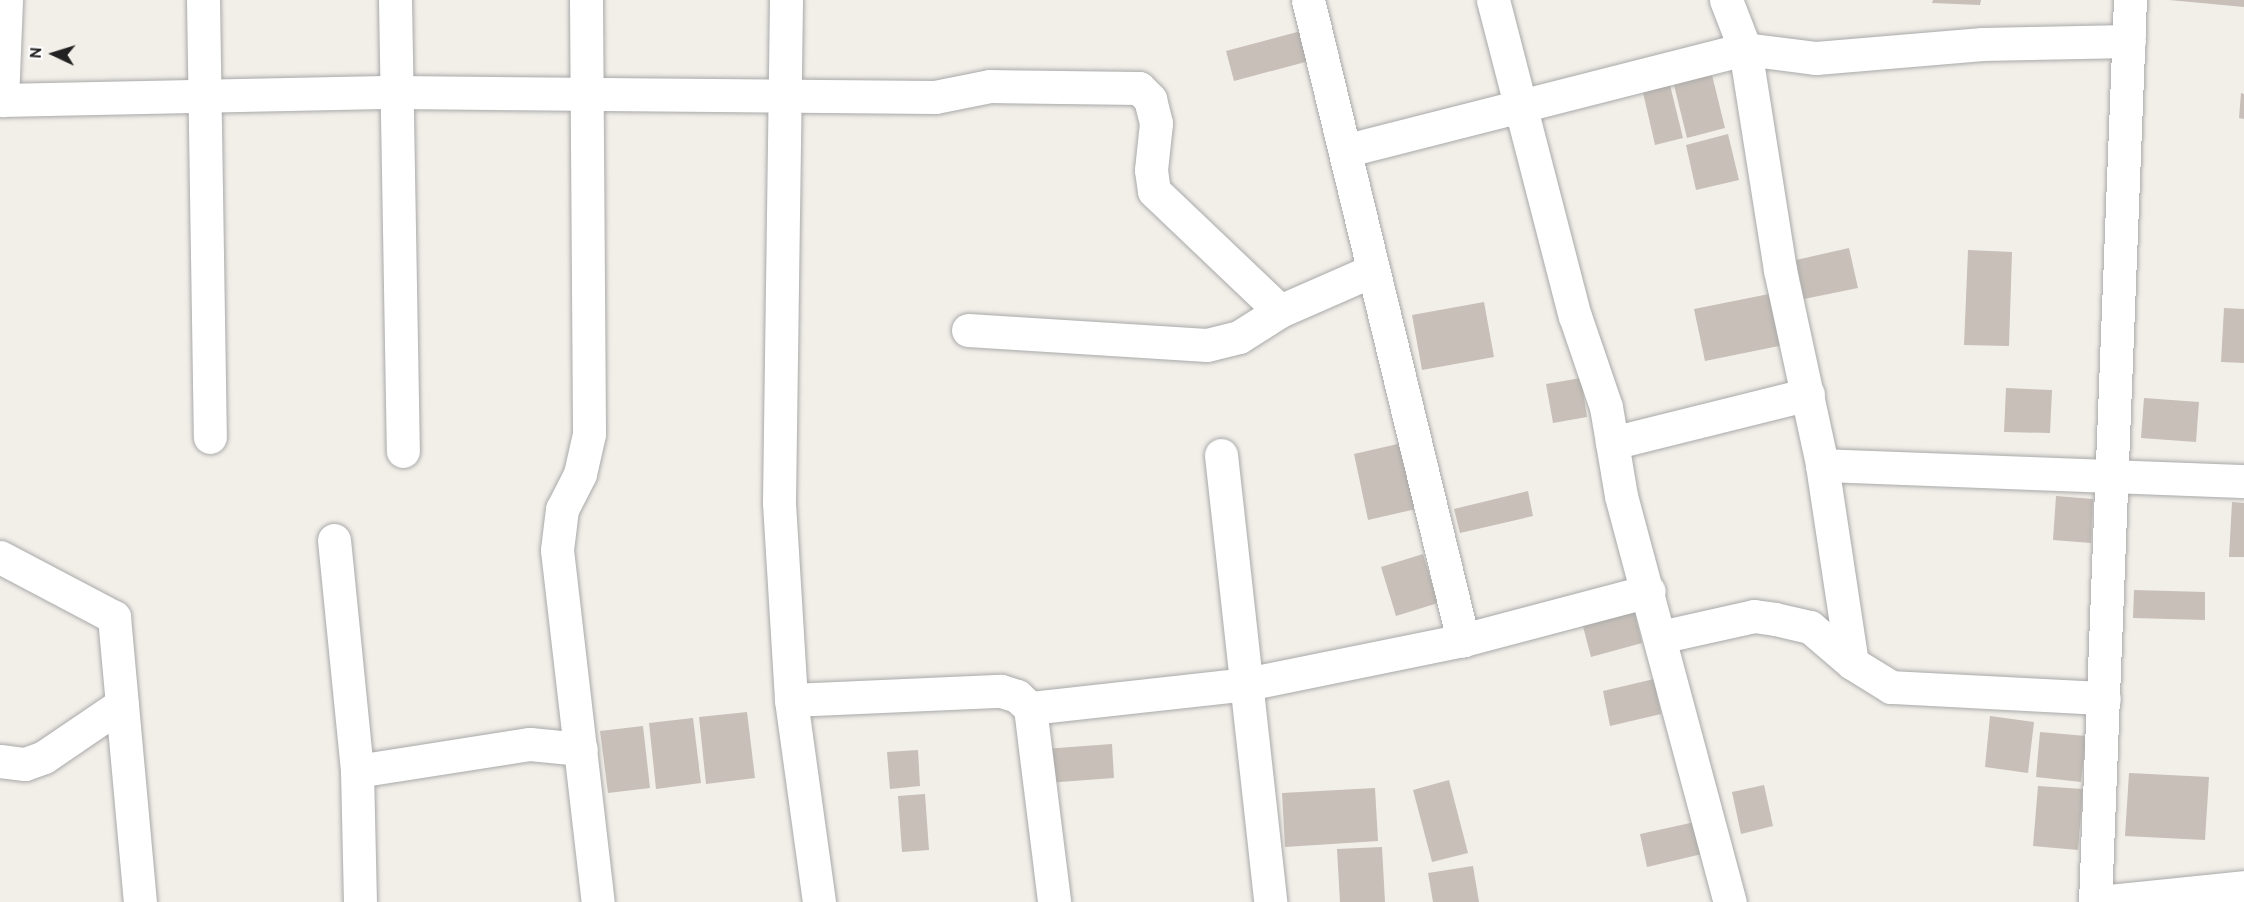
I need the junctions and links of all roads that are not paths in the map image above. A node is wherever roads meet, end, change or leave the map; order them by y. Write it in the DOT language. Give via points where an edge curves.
graph roads {
  1 [pos="6,0"];
  2 [pos="203,0"];
  3 [pos="395,0"];
  4 [pos="586,0"];
  5 [pos="786,0"];
  6 [pos="1308,0"];
  7 [pos="1493,0"];
  8 [pos="1726,0"];
  9 [pos="2130,0"];
  10 [pos="2129,42"];
  11 [pos="1745,50"];
  12 [pos="396,93"];
  13 [pos="586,93"];
  14 [pos="785,94"];
  15 [pos="203,95"];
  16 [pos="1,100"];
  17 [pos="1518,107"];
  18 [pos="1348,150"];
  19 [pos="1371,271"];
  20 [pos="1280,311"];
  21 [pos="968,330"];
  22 [pos="1808,394"];
  23 [pos="210,437"];
  24 [pos="1612,443"];
  25 [pos="403,451"];
  26 [pos="1221,455"];
  27 [pos="1822,465"];
  28 [pos="2113,476"];
  29 [pos="2244,481"];
  30 [pos="334,540"];
  31 [pos="0,557"];
  32 [pos="1649,591"];
  33 [pos="1659,638"];
  34 [pos="1462,640"];
  35 [pos="1852,663"];
  36 [pos="1247,684"];
  37 [pos="2104,698"];
  38 [pos="791,700"];
  39 [pos="122,704"];
  40 [pos="1030,708"];
  41 [pos="581,749"];
  42 [pos="0,760"];
  43 [pos="357,771"];
  44 [pos="2244,887"];
  45 [pos="140,902"];
  46 [pos="360,902"];
  47 [pos="598,902"];
  48 [pos="819,902"];
  49 [pos="1054,902"];
  50 [pos="1270,902"];
  51 [pos="1730,902"];
  52 [pos="2097,902"];
  1 -- 16 [label="street"];
  2 -- 15 [label="street"];
  3 -- 12 [label="street"];
  4 -- 13 [label="street"];
  5 -- 14 [label="street"];
  6 -- 18 [label="street"];
  7 -- 17 [label="street"];
  8 -- 11 [label="street"];
  9 -- 10 [label="street"];
  10 -- 11 [label="street" via="1982,44 1816,58"];
  10 -- 28 [label="street"];
  11 -- 17 [label="street"];
  11 -- 22 [label="street" via="1780,270"];
  12 -- 13 [label="street"];
  12 -- 15 [label="street"];
  12 -- 25 [label="street"];
  13 -- 14 [label="street"];
  13 -- 41 [label="street" via="589,434 580,474 562,509 557,550"];
  14 -- 20 [label="street" via="936,97 990,86 1139,88 1150,99 1156,123 1150,171 1154,191"];
  14 -- 38 [label="street" via="779,503"];
  15 -- 16 [label="street"];
  15 -- 23 [label="street"];
  17 -- 18 [label="street"];
  17 -- 24 [label="street"];
  18 -- 19 [label="street"];
  19 -- 20 [label="street"];
  19 -- 34 [label="street"];
  20 -- 21 [label="street" via="1239,337 1207,345"];
  22 -- 24 [label="street"];
  22 -- 27 [label="street"];
  24 -- 32 [label="street" via="1621,496"];
  26 -- 36 [label="street"];
  27 -- 28 [label="street"];
  27 -- 35 [label="street"];
  28 -- 29 [label="street"];
  28 -- 37 [label="street"];
  30 -- 43 [label="street"];
  31 -- 39 [label="street" via="114,617"];
  32 -- 33 [label="street"];
  32 -- 34 [label="street"];
  33 -- 35 [label="street" via="1754,616 1787,620 1810,627"];
  33 -- 51 [label="street"];
  34 -- 36 [label="street"];
  35 -- 37 [label="street" via="1891,687"];
  36 -- 40 [label="street"];
  36 -- 50 [label="street" via="1250,745"];
  37 -- 52 [label="street"];
  38 -- 40 [label="street" via="1001,691 1017,696"];
  38 -- 48 [label="street"];
  39 -- 42 [label="street" via="44,757 25,764"];
  39 -- 45 [label="street"];
  40 -- 49 [label="street"];
  41 -- 43 [label="street" via="530,744"];
  41 -- 47 [label="street"];
  43 -- 46 [label="street"];
  44 -- 52 [label="street"];
}
